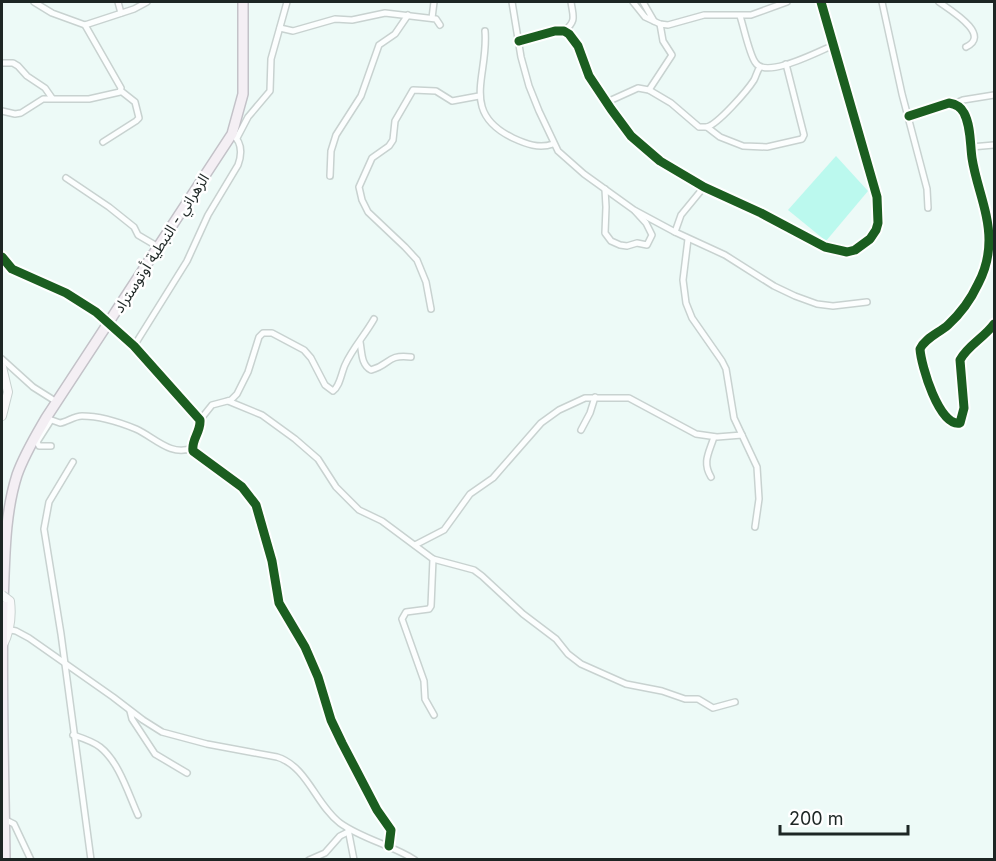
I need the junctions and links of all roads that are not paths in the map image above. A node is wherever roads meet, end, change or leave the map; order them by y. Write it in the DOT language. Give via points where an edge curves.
graph roads {
  1 [pos="34,2"];
  2 [pos="118,2"];
  3 [pos="147,2"];
  4 [pos="242,2"];
  5 [pos="287,2"];
  6 [pos="435,2"];
  7 [pos="512,2"];
  8 [pos="571,2"];
  9 [pos="633,2"];
  10 [pos="643,2"];
  11 [pos="787,2"];
  12 [pos="821,2"];
  13 [pos="882,2"];
  14 [pos="939,2"];
  15 [pos="121,13"];
  16 [pos="408,15"];
  17 [pos="740,16"];
  18 [pos="432,18"];
  19 [pos="657,22"];
  20 [pos="85,25"];
  21 [pos="440,25"];
  22 [pos="280,28"];
  23 [pos="485,30"];
  24 [pos="564,31"];
  25 [pos="519,41"];
  26 [pos="834,45"];
  27 [pos="966,47"];
  28 [pos="2,63"];
  29 [pos="786,64"];
  30 [pos="760,67"];
  31 [pos="649,90"];
  32 [pos="121,91"];
  33 [pos="994,95"];
  34 [pos="479,96"];
  35 [pos="52,98"];
  36 [pos="607,102"];
  37 [pos="954,104"];
  38 [pos="2,111"];
  39 [pos="909,116"];
  40 [pos="707,128"];
  41 [pos="234,136"];
  42 [pos="103,142"];
  43 [pos="553,144"];
  44 [pos="994,145"];
  45 [pos="971,147"];
  46 [pos="330,176"];
  47 [pos="66,178"];
  48 [pos="704,187"];
  49 [pos="604,189"];
  50 [pos="928,208"];
  51 [pos="634,210"];
  52 [pos="675,232"];
  53 [pos="688,238"];
  54 [pos="155,245"];
  55 [pos="2,256"];
  56 [pos="139,273"];
  57 [pos="867,302"];
  58 [pos="431,309"];
  59 [pos="96,312"];
  60 [pos="374,319"];
  61 [pos="994,324"];
  62 [pos="111,327"];
  63 [pos="360,342"];
  64 [pos="134,346"];
  65 [pos="411,357"];
  66 [pos="2,359"];
  67 [pos="2,367"];
  68 [pos="595,397"];
  69 [pos="52,399"];
  70 [pos="228,401"];
  71 [pos="2,416"];
  72 [pos="49,419"];
  73 [pos="200,420"];
  74 [pos="580,430"];
  75 [pos="742,435"];
  76 [pos="714,437"];
  77 [pos="51,446"];
  78 [pos="192,448"];
  79 [pos="73,462"];
  80 [pos="711,477"];
  81 [pos="755,527"];
  82 [pos="415,545"];
  83 [pos="2,547"];
  84 [pos="433,559"];
  85 [pos="4,597"];
  86 [pos="6,629"];
  87 [pos="3,645"];
  88 [pos="64,662"];
  89 [pos="735,702"];
  90 [pos="130,711"];
  91 [pos="434,715"];
  92 [pos="73,735"];
  93 [pos="187,773"];
  94 [pos="138,815"];
  95 [pos="4,819"];
  96 [pos="348,830"];
  97 [pos="389,846"];
  98 [pos="4,859"];
  99 [pos="32,860"];
  100 [pos="90,860"];
  101 [pos="309,860"];
  102 [pos="354,860"];
  103 [pos="415,860"];
  1 -- 20 [label="street" via="51,13"];
  2 -- 15 [label="street"];
  3 -- 15 [label="street"];
  4 -- 41 [label="highway, الزهراني - النبطية أوتوستراد" via="243,94"];
  4 -- 54 [label="highway, الزهراني - النبطية أوتوستراد" via="237,104 229,132"];
  5 -- 22 [label="street"];
  6 -- 18 [label="street"];
  7 -- 25 [label="street"];
  8 -- 24 [label="street" via="574,19"];
  9 -- 19 [label="street" via="645,17"];
  10 -- 19 [label="street"];
  11 -- 17 [label="street"];
  12 -- 26 [label="street"];
  13 -- 39 [label="street"];
  14 -- 27 [label="street" via="974,31 975,39"];
  15 -- 20 [label="street"];
  16 -- 18 [label="street"];
  16 -- 22 [label="street" via="385,13 293,31"];
  16 -- 46 [label="street" via="395,34 379,45 361,96 336,135"];
  17 -- 19 [label="street" via="704,15 676,24"];
  17 -- 30 [label="street"];
  18 -- 21 [label="street"];
  19 -- 31 [label="street" via="672,55"];
  20 -- 32 [label="street"];
  22 -- 41 [label="street" via="272,58 270,91"];
  23 -- 34 [label="street"];
  24 -- 25 [label="street"];
  24 -- 36 [label="street" via="573,38 589,76"];
  25 -- 43 [label="street" via="529,86"];
  26 -- 29 [label="street"];
  26 -- 48 [label="street" via="877,197 878,223 870,239 855,250 837,251"];
  28 -- 35 [label="street" via="18,66"];
  29 -- 30 [label="street"];
  29 -- 40 [label="street" via="802,139 749,147"];
  30 -- 40 [label="street" via="727,112"];
  31 -- 36 [label="street" via="638,88"];
  31 -- 40 [label="street" via="699,127"];
  32 -- 35 [label="street" via="89,99"];
  32 -- 42 [label="street" via="135,102 139,118"];
  33 -- 37 [label="street"];
  34 -- 43 [label="street" via="483,113 499,130 531,145"];
  34 -- 58 [label="street" via="452,101 436,91 413,90 395,121 393,140 372,158 359,187 368,212 417,260"];
  35 -- 38 [label="street" via="40,100 21,113"];
  36 -- 48 [label="street" via="644,148"];
  37 -- 39 [label="street" via="942,104"];
  37 -- 45 [label="street" via="964,113"];
  39 -- 50 [label="street"];
  41 -- 56 [label="highway, الزهراني - النبطية أوتوستراد"];
  41 -- 64 [label="street" via="241,154 234,173 208,215 187,261"];
  43 -- 49 [label="street"];
  44 -- 45 [label="street"];
  45 -- 61 [label="street" via="989,238 982,278 966,304 920,349 938,406 949,421 960,423 964,414 960,360"];
  47 -- 54 [label="street"];
  48 -- 52 [label="street" via="681,215"];
  49 -- 51 [label="street"];
  49 -- 51 [label="street" via="605,233 611,241 627,246 647,245 652,235"];
  51 -- 52 [label="street"];
  52 -- 53 [label="street"];
  53 -- 57 [label="street" via="725,255 774,286 817,304"];
  53 -- 75 [label="street" via="684,280 687,303 692,318 726,369 734,418"];
  54 -- 56 [label="highway, الزهراني - النبطية أوتوستراد"];
  55 -- 59 [label="street" via="12,269 66,293"];
  56 -- 69 [label="highway, الزهراني - النبطية أوتوستراد"];
  56 -- 72 [label="highway, الزهراني - النبطية أوتوستراد"];
  60 -- 63 [label="street"];
  62 -- 64 [label="street"];
  63 -- 65 [label="street" via="363,362 371,370 396,356"];
  63 -- 70 [label="street" via="333,391 325,385 304,350 272,333 263,333 245,381"];
  64 -- 73 [label="street"];
  66 -- 69 [label="street"];
  67 -- 71 [label="street" via="8,392"];
  68 -- 74 [label="street"];
  68 -- 76 [label="street" via="632,399 696,434"];
  68 -- 82 [label="street" via="571,404 541,423 493,478 470,494 444,530"];
  69 -- 83 [label="highway, الزهراني - النبطية أوتوستراد" via="11,477 4,504"];
  70 -- 73 [label="street" via="212,405"];
  70 -- 82 [label="street" via="262,415 295,439 318,459 336,487 359,510"];
  72 -- 77 [label="street" via="37,442 39,446"];
  72 -- 78 [label="street" via="61,423 80,416 102,418 136,429 175,450"];
  72 -- 86 [label="highway, الزهراني - النبطية أوتوستراد" via="25,455 7,516"];
  73 -- 78 [label="street"];
  75 -- 76 [label="street"];
  75 -- 81 [label="street" via="759,474"];
  76 -- 80 [label="street" via="705,463"];
  78 -- 97 [label="street" via="242,487 256,505 270,551 279,603 309,655 342,743 391,830"];
  79 -- 88 [label="street" via="49,502 44,529"];
  82 -- 84 [label="street"];
  84 -- 89 [label="street" via="483,576 568,654 591,669 631,686 698,699 712,708"];
  84 -- 91 [label="street" via="430,608 406,612 402,619 422,676 425,699"];
  85 -- 86 [label="street" via="10,604"];
  86 -- 87 [label="highway, الزهراني - النبطية أوتوستراد"];
  86 -- 88 [label="street" via="29,638"];
  87 -- 95 [label="highway, الزهراني - النبطية أوتوستراد"];
  88 -- 90 [label="street"];
  88 -- 92 [label="street"];
  90 -- 93 [label="street" via="157,755"];
  90 -- 96 [label="street" via="170,735 288,761"];
  92 -- 94 [label="street" via="106,753"];
  92 -- 100 [label="street"];
  95 -- 98 [label="highway, الزهراني - النبطية أوتوستراد"];
  95 -- 99 [label="street" via="14,824"];
  96 -- 97 [label="street"];
  96 -- 101 [label="street" via="325,853"];
  96 -- 102 [label="street"];
  97 -- 103 [label="street"];
}
